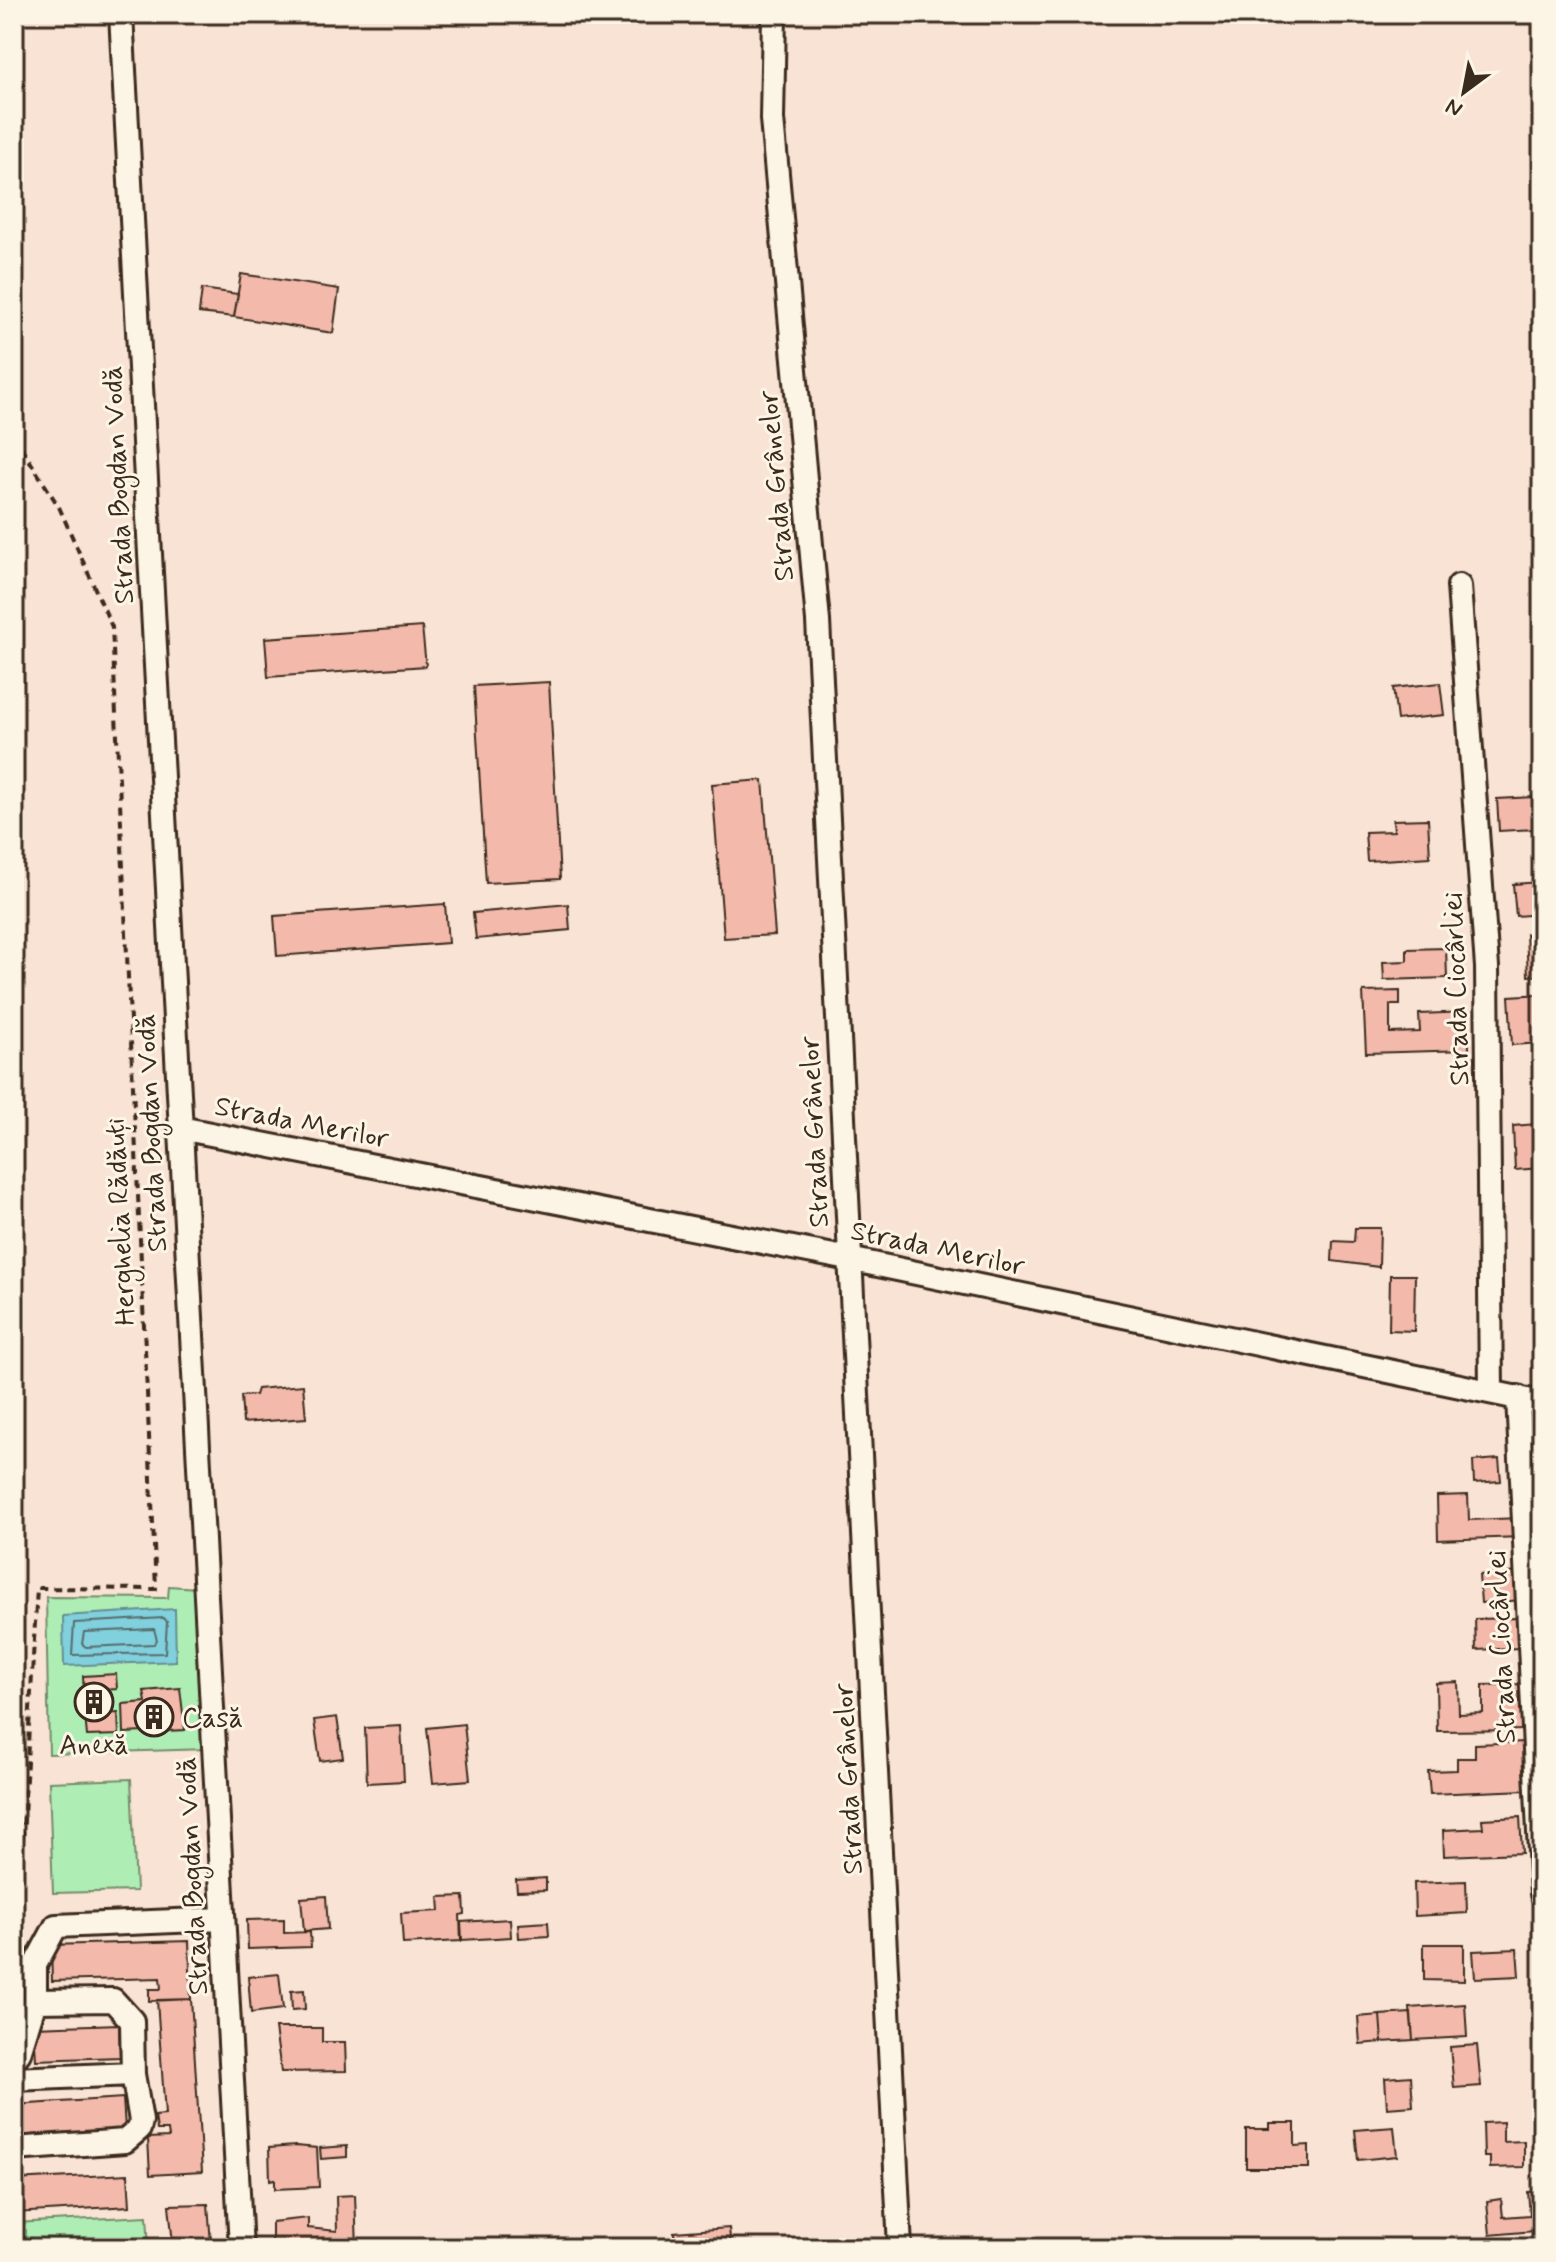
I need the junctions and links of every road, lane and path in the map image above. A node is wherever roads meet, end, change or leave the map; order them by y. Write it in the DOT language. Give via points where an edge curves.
graph roads {
  1 [pos="121,14"];
  2 [pos="774,14"];
  3 [pos="14,436"];
  4 [pos="1459,586"];
  5 [pos="180,1128"];
  6 [pos="849,1259"];
  7 [pos="1491,1391"];
  8 [pos="1518,1397"];
  9 [pos="1542,1403"];
  10 [pos="1542,1894"];
  11 [pos="14,1911"];
  12 [pos="223,1919"];
  13 [pos="35,2001"];
  14 [pos="14,2059"];
  15 [pos="133,2074"];
  16 [pos="14,2079"];
  17 [pos="14,2149"];
  18 [pos="241,2248"];
  19 [pos="900,2248"];
  1 -- 5 [label="street, Strada Bogdan Vodă"];
  2 -- 6 [label="street, Strada Grânelor" via="772,119 818,621"];
  3 -- 11 [label="path, Herghelia Rădăuți" via="59,507 112,627 156,1589 37,1588"];
  4 -- 7 [label="street, Strada Ciocârliei" via="1487,967"];
  5 -- 6 [label="street, Strada Merilor"];
  5 -- 12 [label="street, Strada Bogdan Vodă"];
  6 -- 7 [label="street, Strada Merilor"];
  6 -- 19 [label="street, Strada Grânelor"];
  7 -- 8 [label="street, Strada Merilor"];
  8 -- 9 [label="street, Strada Merilor"];
  8 -- 10 [label="street, Strada Ciocârliei"];
  12 -- 13 [label="street" via="56,1926 35,1965"];
  12 -- 18 [label="street, Strada Bogdan Vodă"];
  13 -- 14 [label="street"];
  13 -- 15 [label="street" via="113,2000 120,2005 132,2021"];
  15 -- 16 [label="street"];
  15 -- 17 [label="street" via="141,2121 125,2141"];
}
